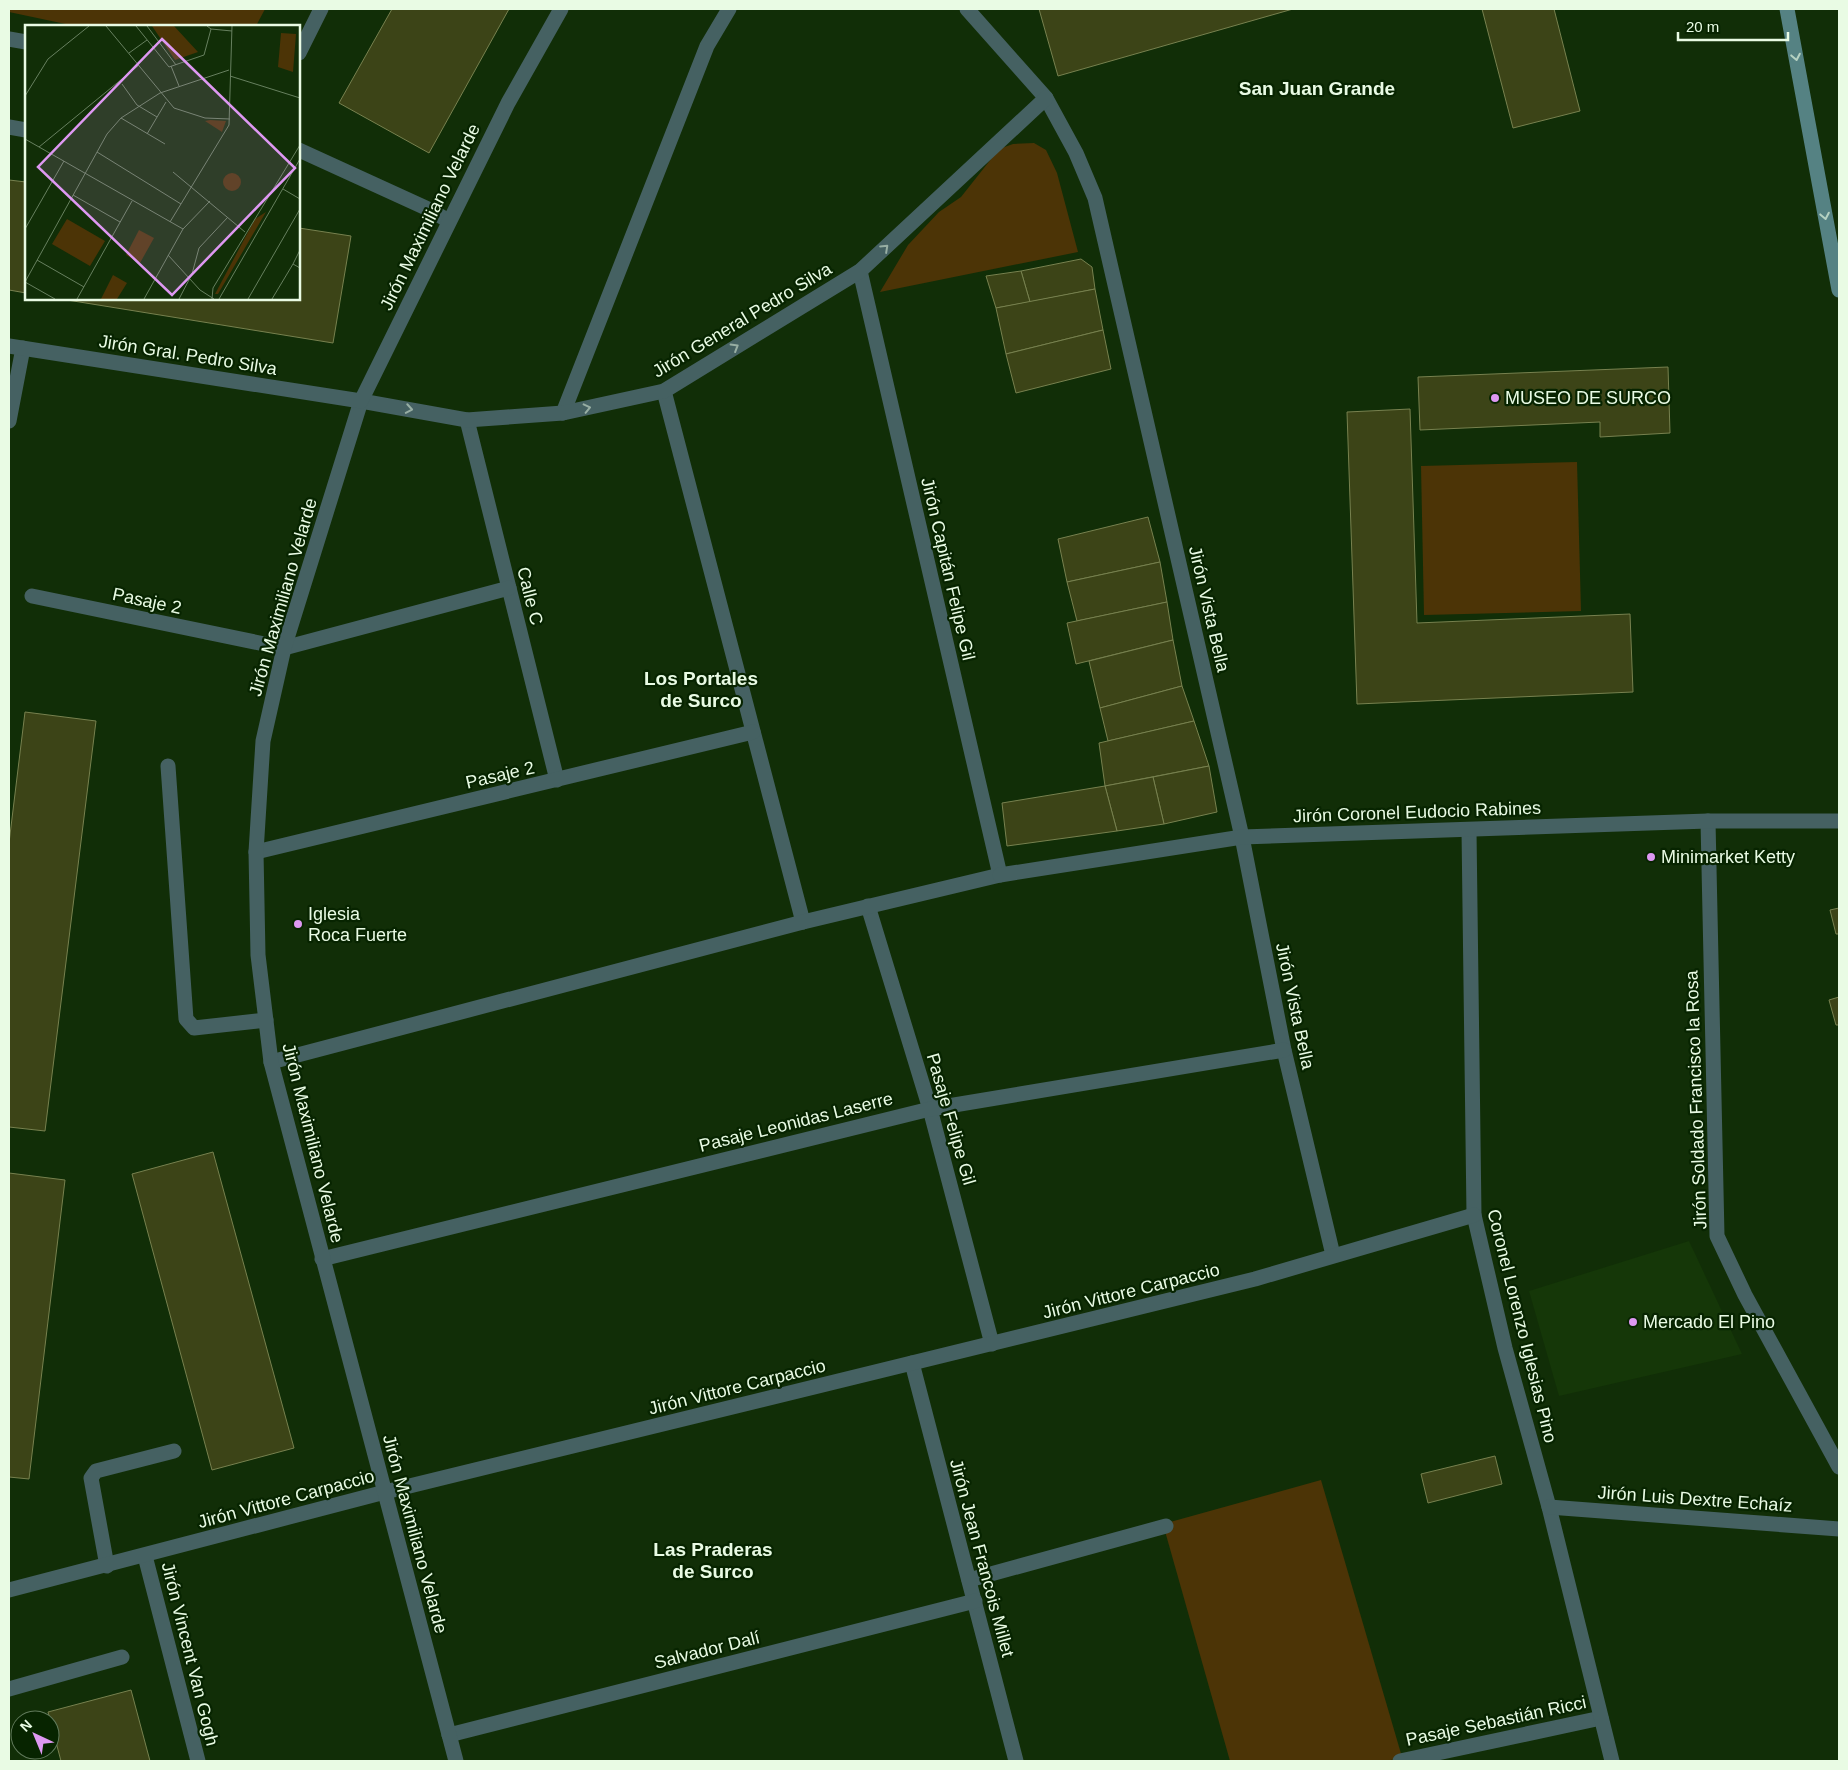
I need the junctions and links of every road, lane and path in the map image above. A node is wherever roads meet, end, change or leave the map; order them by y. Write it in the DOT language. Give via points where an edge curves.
graph roads {
  1 [pos="320,9"];
  2 [pos="561,9"];
  3 [pos="729,9"];
  4 [pos="967,9"];
  5 [pos="1787,9"];
  6 [pos="9,40"];
  7 [pos="25,42"];
  8 [pos="300,51"];
  9 [pos="1046,98"];
  10 [pos="9,127"];
  11 [pos="25,130"];
  12 [pos="300,150"];
  13 [pos="450,221"];
  14 [pos="860,271"];
  15 [pos="1839,290"];
  16 [pos="16,347"];
  17 [pos="664,391"];
  18 [pos="361,401"];
  19 [pos="563,413"];
  20 [pos="467,420"];
  21 [pos="9,421"];
  22 [pos="509,588"];
  23 [pos="32,596"];
  24 [pos="284,648"];
  25 [pos="754,732"];
  26 [pos="168,766"];
  27 [pos="557,780"];
  28 [pos="1708,821"];
  29 [pos="1839,821"];
  30 [pos="1469,830"];
  31 [pos="1242,837"];
  32 [pos="256,852"];
  33 [pos="1000,875"];
  34 [pos="868,906"];
  35 [pos="803,922"];
  36 [pos="266,1020"];
  37 [pos="1284,1050"];
  38 [pos="271,1062"];
  39 [pos="930,1109"];
  40 [pos="1474,1215"];
  41 [pos="1333,1256"];
  42 [pos="322,1258"];
  43 [pos="992,1344"];
  44 [pos="912,1363"];
  45 [pos="174,1451"];
  46 [pos="1839,1467"];
  47 [pos="385,1492"];
  48 [pos="1549,1507"];
  49 [pos="1166,1526"];
  50 [pos="1839,1529"];
  51 [pos="145,1556"];
  52 [pos="106,1566"];
  53 [pos="969,1580"];
  54 [pos="9,1590"];
  55 [pos="975,1602"];
  56 [pos="122,1657"];
  57 [pos="9,1689"];
  58 [pos="1601,1718"];
  59 [pos="449,1735"];
  60 [pos="198,1761"];
  61 [pos="456,1761"];
  62 [pos="1016,1761"];
  63 [pos="1400,1761"];
  64 [pos="1612,1761"];
  1 -- 8 [label="street"];
  2 -- 13 [label="street, Jirón Maximiliano Velarde" via="508,103"];
  3 -- 19 [label="street" via="707,46"];
  4 -- 9 [label="street, Jirón Vista Bella"];
  5 -- 15 [label="main road, one-way"];
  6 -- 7 [label="street"];
  14 -- 9 [label="street, Jirón General Pedro Silva, one-way"];
  9 -- 31 [label="street, Jirón Vista Bella" via="1076,153 1095,198"];
  10 -- 11 [label="street"];
  12 -- 13 [label="street"];
  13 -- 18 [label="street, Jirón Maximiliano Velarde"];
  17 -- 14 [label="street, Jirón General Pedro Silva, one-way"];
  14 -- 33 [label="street, Jirón Capitán Felipe Gil"];
  16 -- 18 [label="street, Jirón Gral. Pedro Silva"];
  16 -- 21 [label="street"];
  19 -- 17 [label="street, Jirón General Pedro Silva, one-way"];
  17 -- 25 [label="street"];
  18 -- 20 [label="street, Jirón General Pedro Silva, one-way"];
  18 -- 24 [label="street, Jirón Maximiliano Velarde"];
  19 -- 20 [label="street, Jirón General Pedro Silva"];
  20 -- 22 [label="street, Calle C"];
  22 -- 24 [label="street"];
  22 -- 27 [label="street, Calle C"];
  23 -- 24 [label="street, Pasaje 2"];
  24 -- 32 [label="street, Jirón Maximiliano Velarde" via="264,742"];
  25 -- 27 [label="street, Pasaje 2"];
  25 -- 35 [label="street"];
  26 -- 36 [label="street" via="186,1019 194,1028"];
  27 -- 32 [label="street, Pasaje 2"];
  28 -- 29 [label="street, Jirón Coronel Eudocio Rabines"];
  28 -- 30 [label="street, Jirón Coronel Eudocio Rabines"];
  28 -- 46 [label="street, Jirón Soldado Francisco la Rosa" via="1718,1236 1745,1295"];
  30 -- 31 [label="street, Jirón Coronel Eudocio Rabines"];
  30 -- 40 [label="street, Coronel Lorenzo Iglesias Pino"];
  31 -- 33 [label="street, Jirón Coronel Eudocio Rabines"];
  31 -- 37 [label="street, Jirón Vista Bella"];
  32 -- 36 [label="street, Jirón Maximiliano Velarde" via="258,955"];
  33 -- 34 [label="street, Jirón Coronel Eudocio Rabines"];
  34 -- 35 [label="street, Jirón Coronel Eudocio Rabines"];
  34 -- 39 [label="street, Pasaje Felipe Gil"];
  35 -- 38 [label="street, Jirón Coronel Eudocio Rabines"];
  36 -- 38 [label="street, Jirón Maximiliano Velarde"];
  37 -- 39 [label="street, Pasaje Leonidas Laserre"];
  37 -- 41 [label="street, Jirón Vista Bella"];
  38 -- 42 [label="street, Jirón Maximiliano Velarde"];
  39 -- 42 [label="street, Pasaje Leonidas Laserre"];
  39 -- 43 [label="street, Pasaje Felipe Gil"];
  40 -- 41 [label="street, Jirón Vittore Carpaccio"];
  40 -- 48 [label="street, Coronel Lorenzo Iglesias Pino" via="1505,1348"];
  41 -- 43 [label="street, Jirón Vittore Carpaccio" via="1255,1279"];
  42 -- 47 [label="street, Jirón Maximiliano Velarde"];
  43 -- 44 [label="street, Jirón Vittore Carpaccio"];
  44 -- 47 [label="street, Jirón Vittore Carpaccio"];
  44 -- 53 [label="street, Jirón Jean Francois Millet"];
  45 -- 52 [label="street" via="96,1470 91,1478"];
  47 -- 51 [label="street, Jirón Vittore Carpaccio"];
  47 -- 59 [label="street, Jirón Maximiliano Velarde"];
  48 -- 50 [label="street, Jirón Luis Dextre Echaíz"];
  48 -- 58 [label="street, Coronel Lorenzo Iglesias Pino"];
  49 -- 53 [label="street"];
  51 -- 52 [label="street, Jirón Vittore Carpaccio"];
  51 -- 60 [label="street, Jirón Vincent Van Gogh"];
  52 -- 54 [label="street, Jirón Vittore Carpaccio"];
  53 -- 55 [label="street, Jirón Jean Francois Millet"];
  55 -- 59 [label="street, Salvador Dalí"];
  55 -- 62 [label="street, Jirón Jean Francois Millet"];
  56 -- 57 [label="street"];
  58 -- 63 [label="street, Pasaje Sebastián Ricci"];
  58 -- 64 [label="street, Coronel Lorenzo Iglesias Pino"];
  59 -- 61 [label="street, Jirón Maximiliano Velarde"];
}
